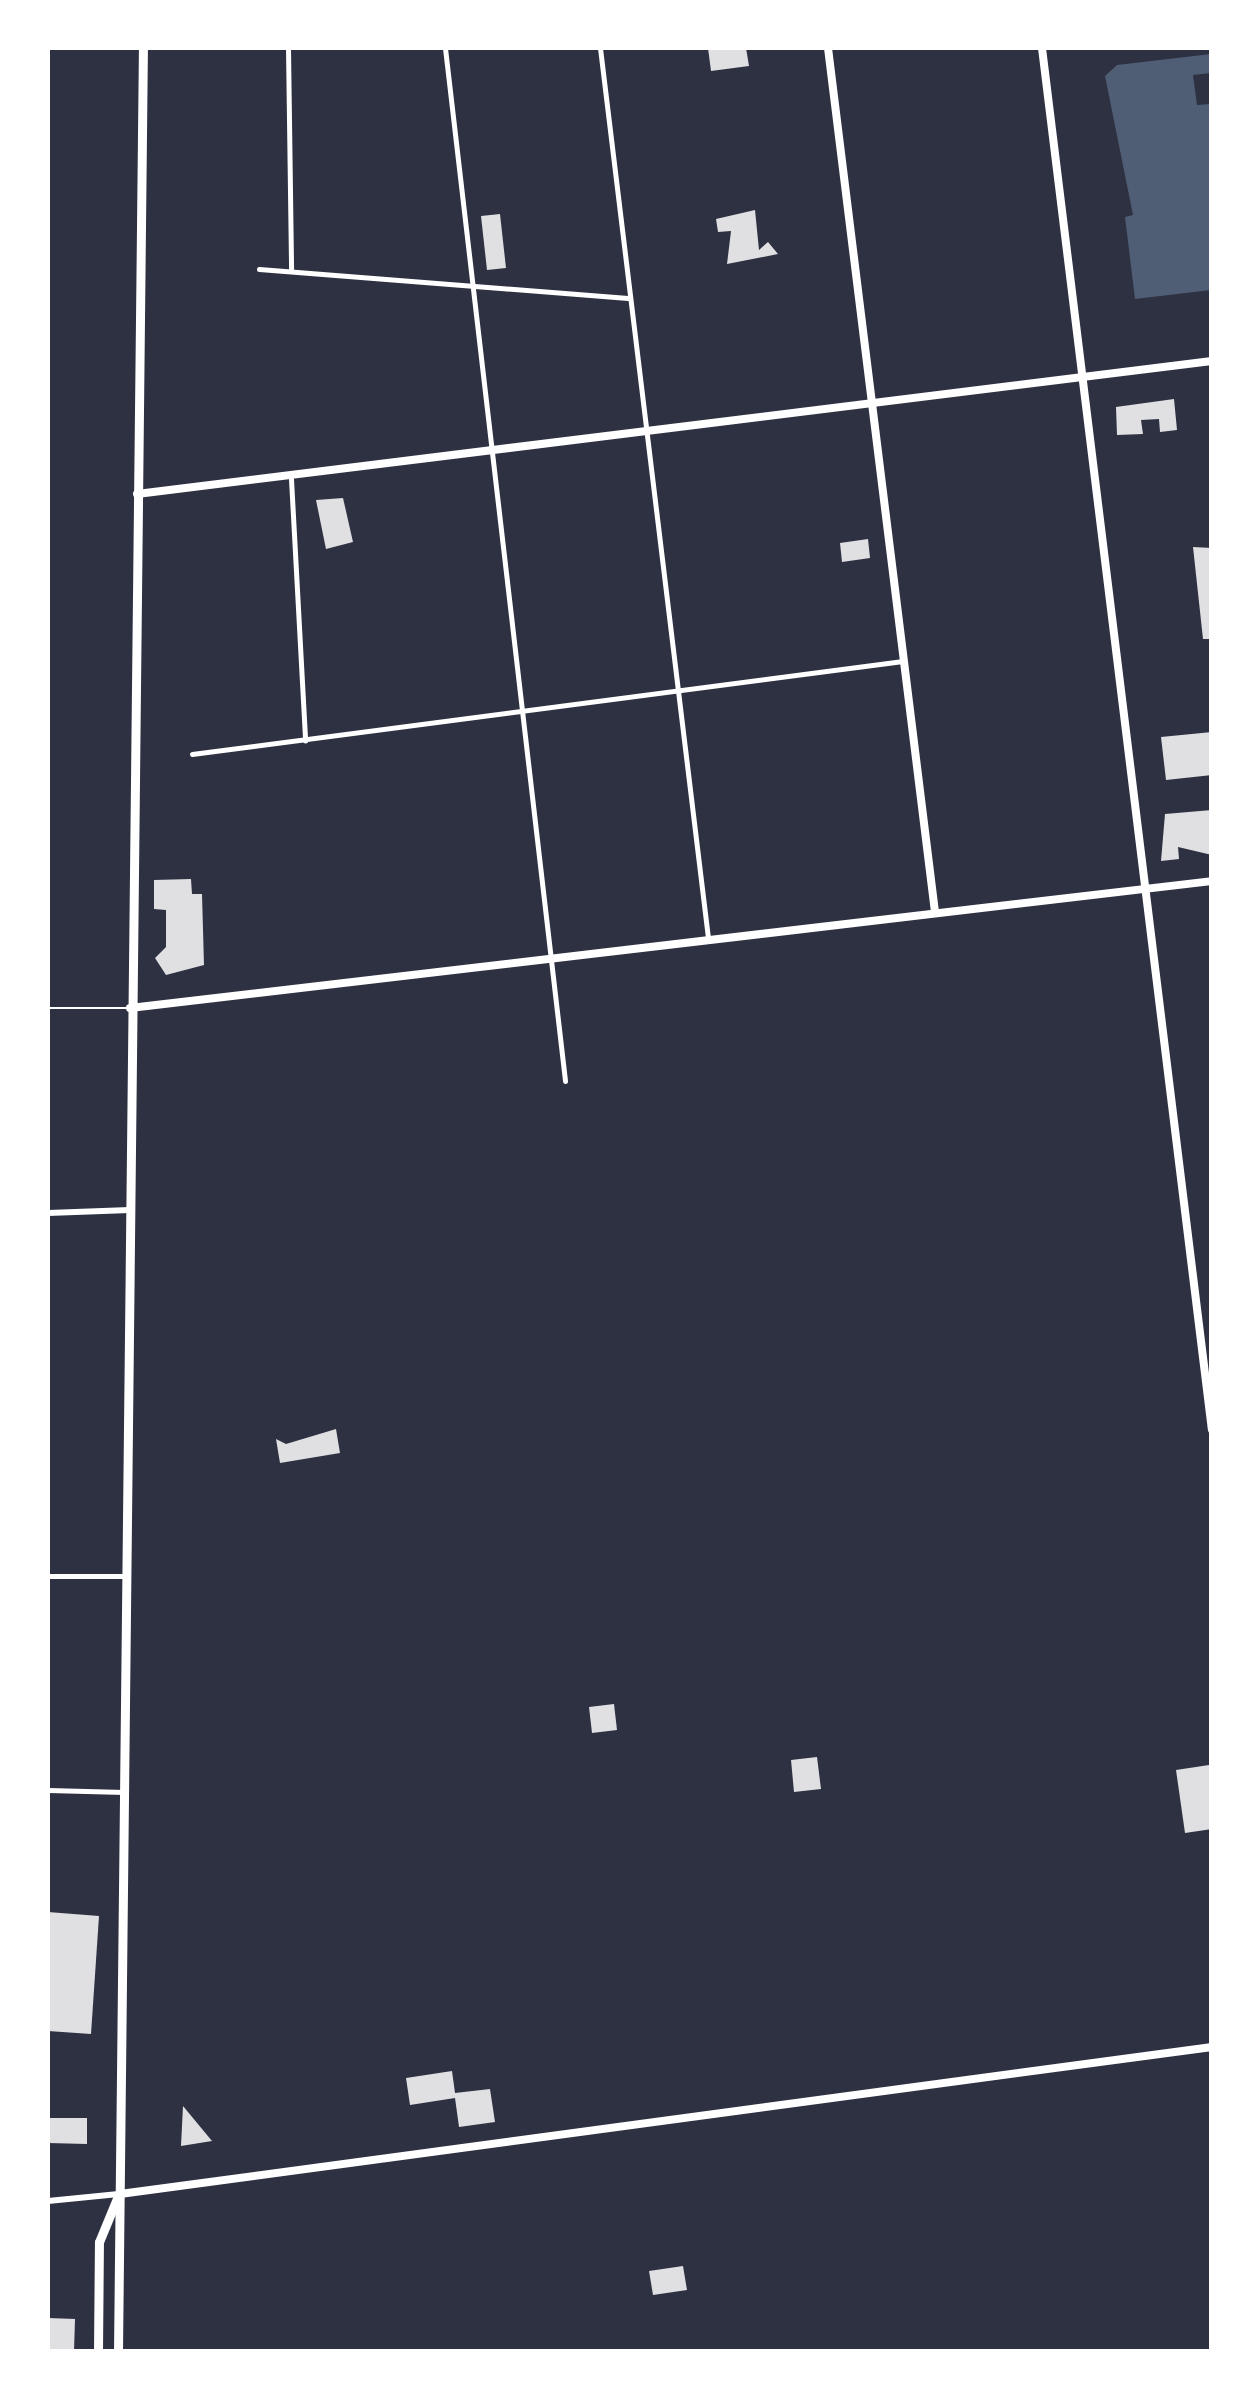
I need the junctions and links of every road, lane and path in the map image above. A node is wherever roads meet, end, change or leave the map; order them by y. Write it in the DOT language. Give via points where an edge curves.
graph roads {
  1 [pos="143,48"];
  2 [pos="288,48"];
  3 [pos="445,48"];
  4 [pos="600,48"];
  5 [pos="828,48"];
  6 [pos="1042,48"];
  7 [pos="259,270"];
  8 [pos="292,271"];
  9 [pos="470,279"];
  10 [pos="628,298"];
  11 [pos="1212,362"];
  12 [pos="1083,380"];
  13 [pos="874,407"];
  14 [pos="645,434"];
  15 [pos="489,452"];
  16 [pos="291,479"];
  17 [pos="138,494"];
  18 [pos="904,661"];
  19 [pos="677,694"];
  20 [pos="518,714"];
  21 [pos="305,742"];
  22 [pos="192,754"];
  23 [pos="1212,880"];
  24 [pos="1142,889"];
  25 [pos="935,912"];
  26 [pos="708,938"];
  27 [pos="553,960"];
  28 [pos="48,1008"];
  29 [pos="130,1008"];
  30 [pos="565,1081"];
  31 [pos="130,1210"];
  32 [pos="48,1213"];
  33 [pos="1212,1430"];
  34 [pos="48,1576"];
  35 [pos="128,1576"];
  36 [pos="48,1790"];
  37 [pos="126,1792"];
  38 [pos="1212,2047"];
  39 [pos="120,2194"];
  40 [pos="48,2201"];
  41 [pos="98,2352"];
  42 [pos="118,2352"];
  1 -- 17 [label="highway"];
  2 -- 8 [label="street"];
  3 -- 9 [label="street"];
  4 -- 10 [label="street"];
  5 -- 13 [label="main road"];
  6 -- 12 [label="main road"];
  7 -- 8 [label="street"];
  8 -- 9 [label="street"];
  9 -- 10 [label="street" via="490,293"];
  9 -- 15 [label="street"];
  10 -- 14 [label="street"];
  11 -- 12 [label="main road"];
  12 -- 13 [label="main road"];
  12 -- 24 [label="main road"];
  13 -- 14 [label="main road"];
  13 -- 18 [label="main road"];
  14 -- 15 [label="main road"];
  14 -- 19 [label="street"];
  15 -- 16 [label="main road"];
  15 -- 20 [label="street"];
  16 -- 17 [label="main road"];
  16 -- 21 [label="street"];
  17 -- 29 [label="highway"];
  18 -- 19 [label="street"];
  18 -- 25 [label="main road"];
  19 -- 20 [label="street"];
  19 -- 26 [label="street"];
  20 -- 21 [label="street"];
  20 -- 27 [label="street" via="545,944"];
  21 -- 22 [label="street"];
  23 -- 24 [label="main road"];
  24 -- 25 [label="main road"];
  24 -- 33 [label="main road"];
  25 -- 26 [label="main road"];
  26 -- 27 [label="main road"];
  27 -- 29 [label="main road"];
  27 -- 30 [label="street"];
  28 -- 29 [label="lane"];
  29 -- 31 [label="highway"];
  31 -- 32 [label="street"];
  31 -- 35 [label="highway"];
  34 -- 35 [label="street"];
  35 -- 37 [label="highway"];
  36 -- 37 [label="street"];
  37 -- 39 [label="highway"];
  38 -- 39 [label="main road"];
  39 -- 40 [label="street"];
  39 -- 41 [label="highway" via="99,2242"];
  39 -- 42 [label="highway"];
}
